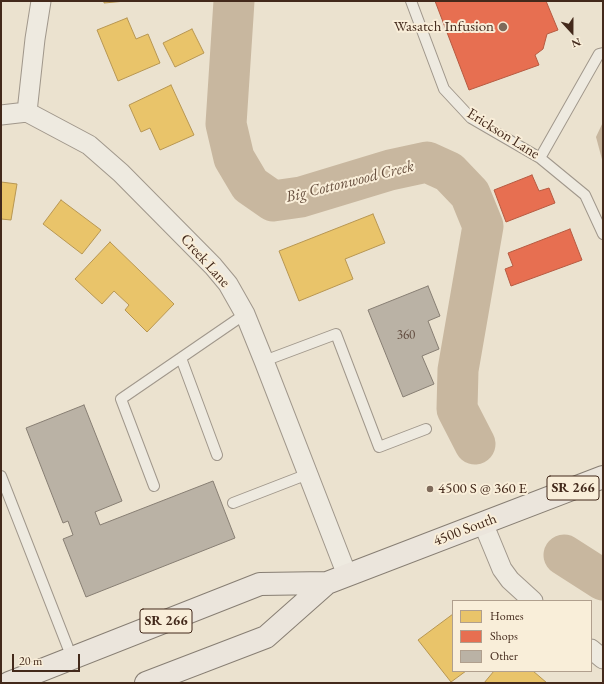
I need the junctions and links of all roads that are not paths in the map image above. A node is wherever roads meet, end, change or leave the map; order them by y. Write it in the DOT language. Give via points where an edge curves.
graph roads {
  1 [pos="41,1"];
  2 [pos="411,1"];
  3 [pos="603,52"];
  4 [pos="27,112"];
  5 [pos="1,115"];
  6 [pos="540,158"];
  7 [pos="603,234"];
  8 [pos="245,314"];
  9 [pos="181,358"];
  10 [pos="264,361"];
  11 [pos="426,429"];
  12 [pos="217,455"];
  13 [pos="308,474"];
  14 [pos="1,476"];
  15 [pos="603,477"];
  16 [pos="154,486"];
  17 [pos="233,503"];
  18 [pos="484,523"];
  19 [pos="347,575"];
  20 [pos="327,582"];
  21 [pos="533,600"];
  22 [pos="592,650"];
  23 [pos="72,658"];
  24 [pos="603,659"];
  25 [pos="9,683"];
  26 [pos="146,683"];
  1 -- 4 [label="street"];
  2 -- 6 [label="lane, Erickson Lane" via="444,89 471,118"];
  3 -- 6 [label="lane" via="599,54"];
  4 -- 5 [label="street"];
  4 -- 8 [label="street, Creek Lane" via="89,145 121,172 213,266 228,284"];
  6 -- 7 [label="lane, Erickson Lane" via="585,195"];
  8 -- 9 [label="lane"];
  8 -- 10 [label="street, Creek Lane"];
  9 -- 12 [label="lane"];
  9 -- 16 [label="lane" via="121,399"];
  10 -- 11 [label="lane" via="336,334 379,447"];
  10 -- 13 [label="street, Creek Lane"];
  13 -- 17 [label="lane"];
  13 -- 19 [label="street, Creek Lane"];
  14 -- 23 [label="lane"];
  15 -- 18 [label="main road, 4500 South / SR 266"];
  18 -- 19 [label="main road, 4500 South / SR 266"];
  18 -- 21 [label="street" via="502,569 510,580"];
  19 -- 20 [label="main road, 4500 South / SR 266"];
  20 -- 23 [label="main road, 4500 South / SR 266" via="260,584"];
  20 -- 26 [label="main road, 4500 South / SR 266" via="266,637"];
  22 -- 24 [label="street"];
  23 -- 25 [label="main road, 4500 South / SR 266"];
}
